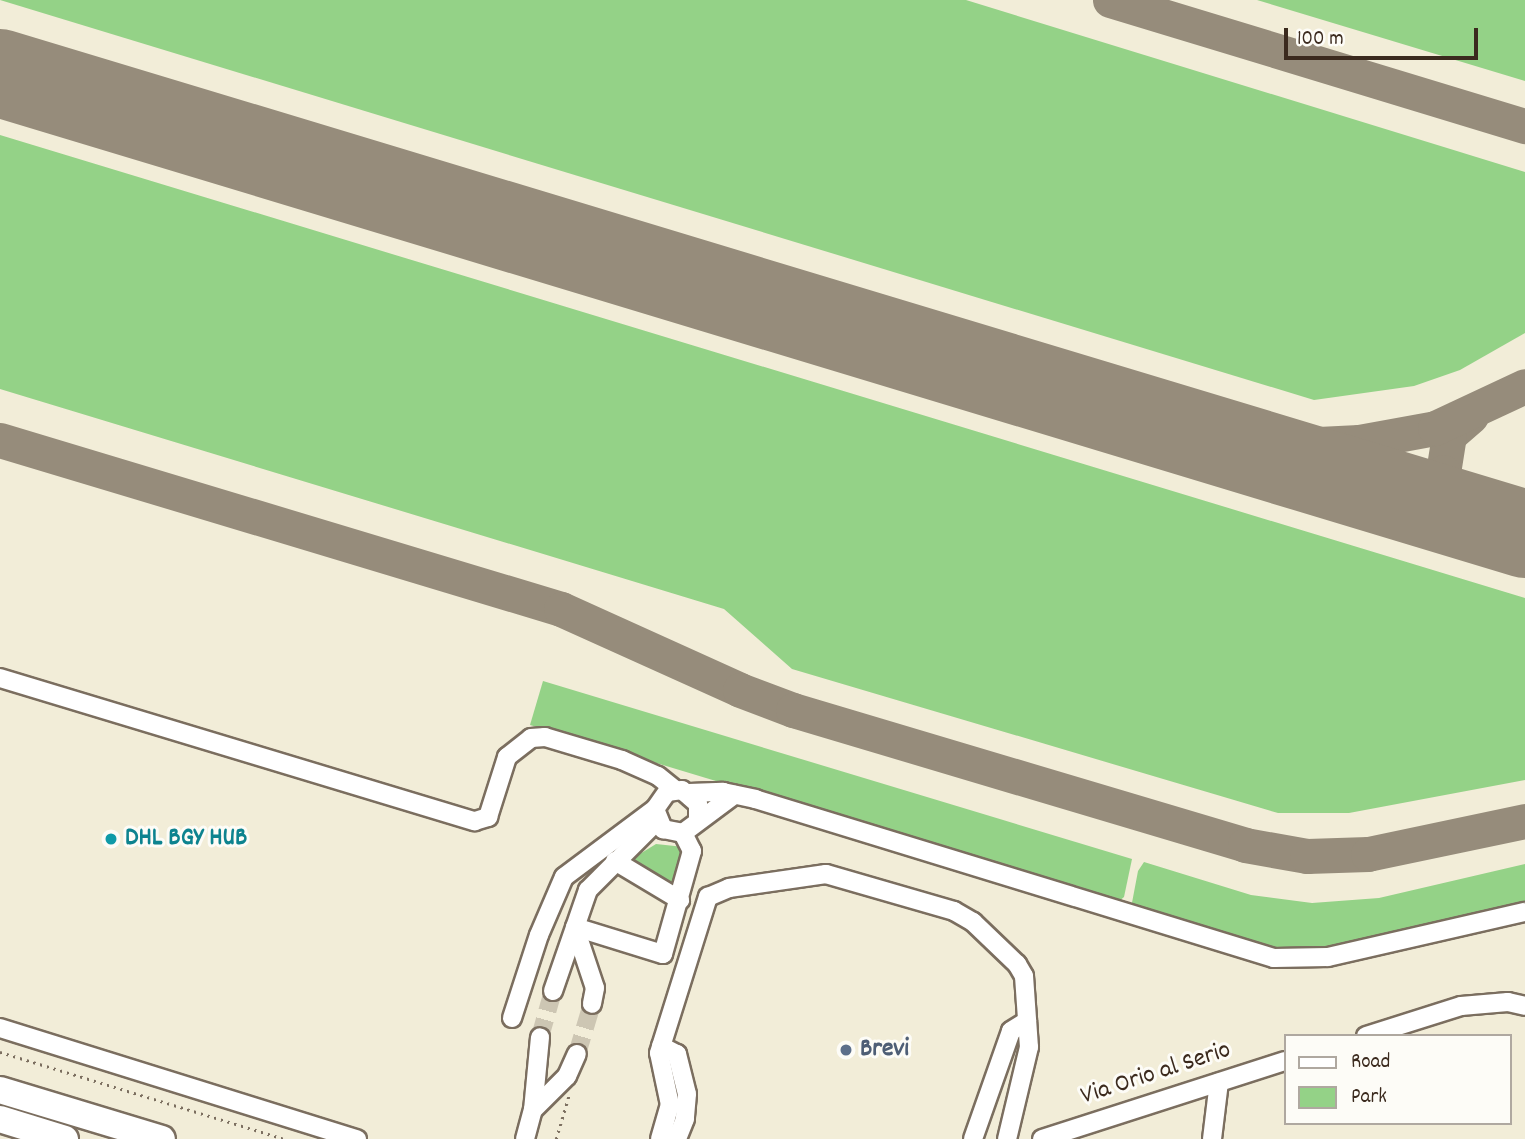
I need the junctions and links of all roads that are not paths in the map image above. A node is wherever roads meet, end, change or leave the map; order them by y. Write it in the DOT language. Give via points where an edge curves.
graph roads {
  1 [pos="0,678"];
  2 [pos="639,770"];
  3 [pos="682,791"];
  4 [pos="734,794"];
  5 [pos="698,818"];
  6 [pos="664,820"];
  7 [pos="615,861"];
  8 [pos="600,873"];
  9 [pos="556,892"];
  10 [pos="680,900"];
  11 [pos="1525,912"];
  12 [pos="575,927"];
  13 [pos="553,991"];
  14 [pos="592,1004"];
  15 [pos="1525,1006"];
  16 [pos="512,1018"];
  17 [pos="1027,1021"];
  18 [pos="0,1028"];
  19 [pos="1372,1034"];
  20 [pos="540,1037"];
  21 [pos="0,1038"];
  22 [pos="660,1046"];
  23 [pos="577,1054"];
  24 [pos="1284,1061"];
  25 [pos="1219,1082"];
  26 [pos="0,1090"];
  27 [pos="533,1110"];
  28 [pos="0,1119"];
  29 [pos="65,1139"];
  30 [pos="162,1139"];
  31 [pos="328,1139"];
  32 [pos="357,1139"];
  33 [pos="524,1139"];
  34 [pos="660,1139"];
  35 [pos="677,1139"];
  36 [pos="973,1139"];
  37 [pos="1007,1139"];
  38 [pos="1042,1139"];
  39 [pos="1212,1139"];
  1 -- 2 [label="street" via="475,821 488,817 507,757 531,738 545,737 622,760"];
  2 -- 3 [label="street"];
  2 -- 6 [label="street"];
  3 -- 4 [label="street"];
  3 -- 5 [label="street" via="698,804"];
  3 -- 6 [label="street"];
  4 -- 5 [label="street"];
  4 -- 11 [label="street" via="1274,958 1328,957"];
  5 -- 6 [label="street"];
  6 -- 7 [label="street"];
  6 -- 9 [label="street" via="625,836 572,870"];
  6 -- 10 [label="street" via="692,851"];
  7 -- 8 [label="street"];
  7 -- 10 [label="street"];
  8 -- 9 [label="street" via="583,875"];
  8 -- 12 [label="street" via="588,890"];
  9 -- 16 [label="street"];
  10 -- 12 [label="street" via="663,954"];
  12 -- 13 [label="street"];
  12 -- 14 [label="street" via="578,948 595,988"];
  15 -- 19 [label="street" via="1508,1002 1461,1006"];
  17 -- 22 [label="street" via="1024,976 973,922 954,911 827,874 729,888 708,897"];
  17 -- 36 [label="street" via="1011,1031"];
  17 -- 37 [label="street" via="1029,1047"];
  18 -- 32 [label="street"];
  20 -- 27 [label="street"];
  21 -- 31 [label="street"];
  22 -- 34 [label="street" via="658,1065 670,1105"];
  22 -- 35 [label="street" via="677,1054 687,1094"];
  23 -- 27 [label="street" via="567,1076"];
  24 -- 25 [label="street, Via Orio al Serio"];
  25 -- 38 [label="street, Via Orio al Serio"];
  25 -- 39 [label="street"];
  26 -- 30 [label="highway"];
  27 -- 33 [label="street"];
  28 -- 29 [label="highway"];
}
